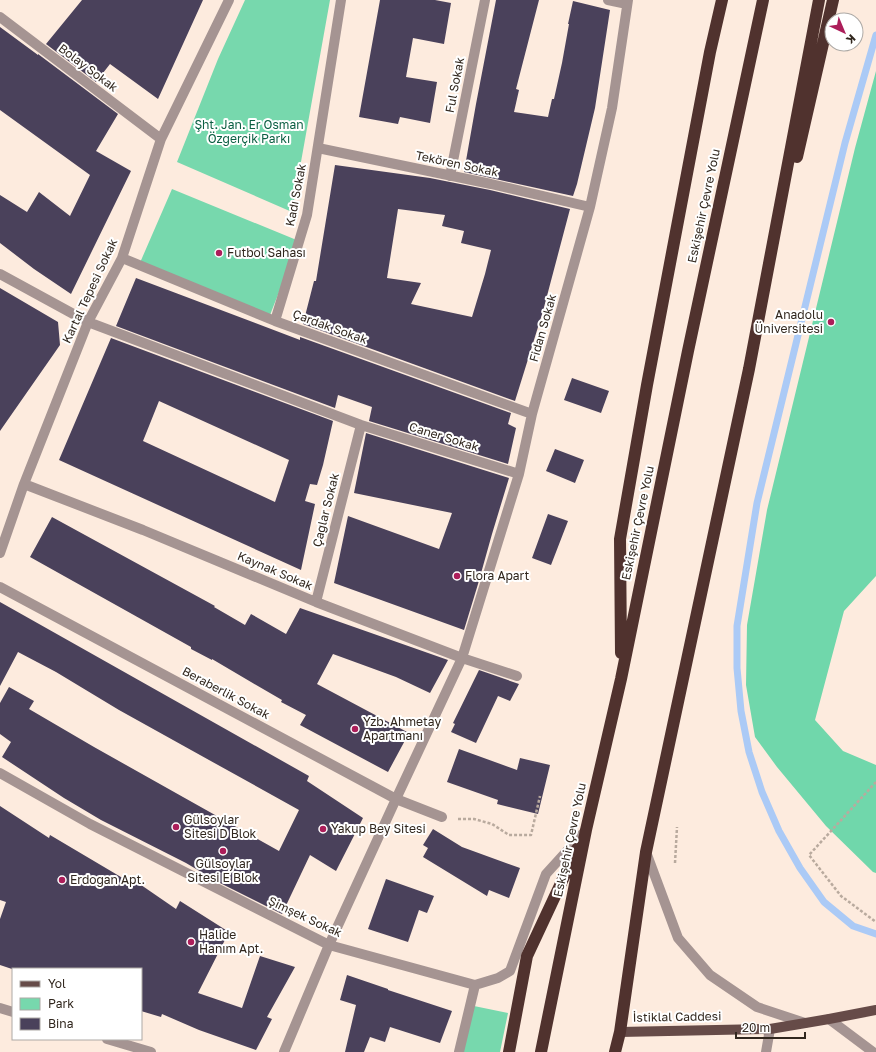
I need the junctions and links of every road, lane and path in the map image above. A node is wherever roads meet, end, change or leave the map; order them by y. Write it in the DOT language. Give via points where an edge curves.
graph roads {
  1 [pos="229,0"];
  2 [pos="341,0"];
  3 [pos="485,0"];
  4 [pos="608,0"];
  5 [pos="722,0"];
  6 [pos="762,0"];
  7 [pos="819,0"];
  8 [pos="833,0"];
  9 [pos="627,2"];
  10 [pos="0,18"];
  11 [pos="161,139"];
  12 [pos="318,148"];
  13 [pos="450,176"];
  14 [pos="590,207"];
  15 [pos="122,258"];
  16 [pos="0,274"];
  17 [pos="275,321"];
  18 [pos="88,322"];
  19 [pos="749,369"];
  20 [pos="532,414"];
  21 [pos="361,425"];
  22 [pos="519,474"];
  23 [pos="24,484"];
  24 [pos="0,553"];
  25 [pos="0,587"];
  26 [pos="316,602"];
  27 [pos="462,658"];
  28 [pos="517,676"];
  29 [pos="621,678"];
  30 [pos="0,773"];
  31 [pos="876,782"];
  32 [pos="540,796"];
  33 [pos="396,799"];
  34 [pos="442,817"];
  35 [pos="677,827"];
  36 [pos="586,830"];
  37 [pos="646,852"];
  38 [pos="675,863"];
  39 [pos="876,922"];
  40 [pos="329,944"];
  41 [pos="475,985"];
  42 [pos="0,1008"];
  43 [pos="876,1010"];
  44 [pos="12,1012"];
  45 [pos="829,1020"];
  46 [pos="805,1023"];
  47 [pos="770,1029"];
  48 [pos="620,1032"];
  49 [pos="110,1040"];
  50 [pos="152,1052"];
  51 [pos="284,1052"];
  52 [pos="459,1052"];
  53 [pos="508,1052"];
  54 [pos="541,1052"];
  55 [pos="615,1052"];
  56 [pos="766,1052"];
  57 [pos="873,1052"];
  1 -- 11 [label="street, Kartal Tepesi Sokak"];
  2 -- 12 [label="street, Kadı Sokak"];
  3 -- 13 [label="street, Ful Sokak"];
  4 -- 9 [label="street"];
  5 -- 29 [label="highway" via="648,377 620,539"];
  6 -- 29 [label="highway, Eskişehir Çevre Yolu"];
  7 -- 19 [label="highway"];
  8 -- 19 [label="highway"];
  9 -- 14 [label="street, Fidan Sokak" via="612,108"];
  10 -- 11 [label="street, Bolay Sokak"];
  11 -- 15 [label="street, Kartal Tepesi Sokak"];
  12 -- 13 [label="street, Tekören Sokak"];
  12 -- 17 [label="street, Kadı Sokak" via="307,215"];
  13 -- 14 [label="street, Tekören Sokak"];
  14 -- 20 [label="street, Fidan Sokak"];
  15 -- 17 [label="street, Çardak Sokak"];
  15 -- 18 [label="street, Kartal Tepesi Sokak"];
  16 -- 18 [label="street, Caner Sokak"];
  17 -- 20 [label="street, Çardak Sokak"];
  18 -- 21 [label="street, Caner Sokak"];
  18 -- 23 [label="street, Kartal Tepesi Sokak"];
  19 -- 37 [label="highway"];
  20 -- 22 [label="street, Fidan Sokak"];
  21 -- 22 [label="street, Caner Sokak"];
  21 -- 26 [label="street, Çağlar Sokak"];
  22 -- 27 [label="street, Fidan Sokak"];
  23 -- 24 [label="street, Kartal Tepesi Sokak"];
  23 -- 26 [label="street, Kaynak Sokak"];
  25 -- 33 [label="street, Beraberlik Sokak"];
  26 -- 27 [label="street, Kaynak Sokak"];
  27 -- 28 [label="street, Kaynak Sokak"];
  27 -- 33 [label="street, Fidan Sokak"];
  29 -- 36 [label="highway, Eskişehir Çevre Yolu"];
  30 -- 40 [label="street, Şimşek Sokak" via="90,824"];
  31 -- 39 [label="path" via="809,855 841,896"];
  32 -- 34 [label="path" via="531,835 508,835 492,824 474,819 451,820"];
  33 -- 34 [label="street, Beraberlik Sokak"];
  33 -- 40 [label="street, Fidan Sokak"];
  35 -- 38 [label="path"];
  36 -- 41 [label="street" via="546,874 510,971 498,978"];
  36 -- 53 [label="highway" via="527,956"];
  36 -- 54 [label="highway, Eskişehir Çevre Yolu"];
  37 -- 46 [label="street" via="678,938 710,975 757,1007"];
  37 -- 48 [label="highway"];
  40 -- 41 [label="street, Şimşek Sokak"];
  40 -- 51 [label="street, Fidan Sokak"];
  41 -- 52 [label="street"];
  42 -- 44 [label="street"];
  43 -- 45 [label="main road, İstiklal Caddesi"];
  45 -- 46 [label="main road, İstiklal Caddesi"];
  45 -- 57 [label="street"];
  46 -- 47 [label="main road, İstiklal Caddesi"];
  47 -- 48 [label="main road, İstiklal Caddesi"];
  47 -- 56 [label="street"];
  48 -- 55 [label="highway"];
  49 -- 50 [label="street"];
}
